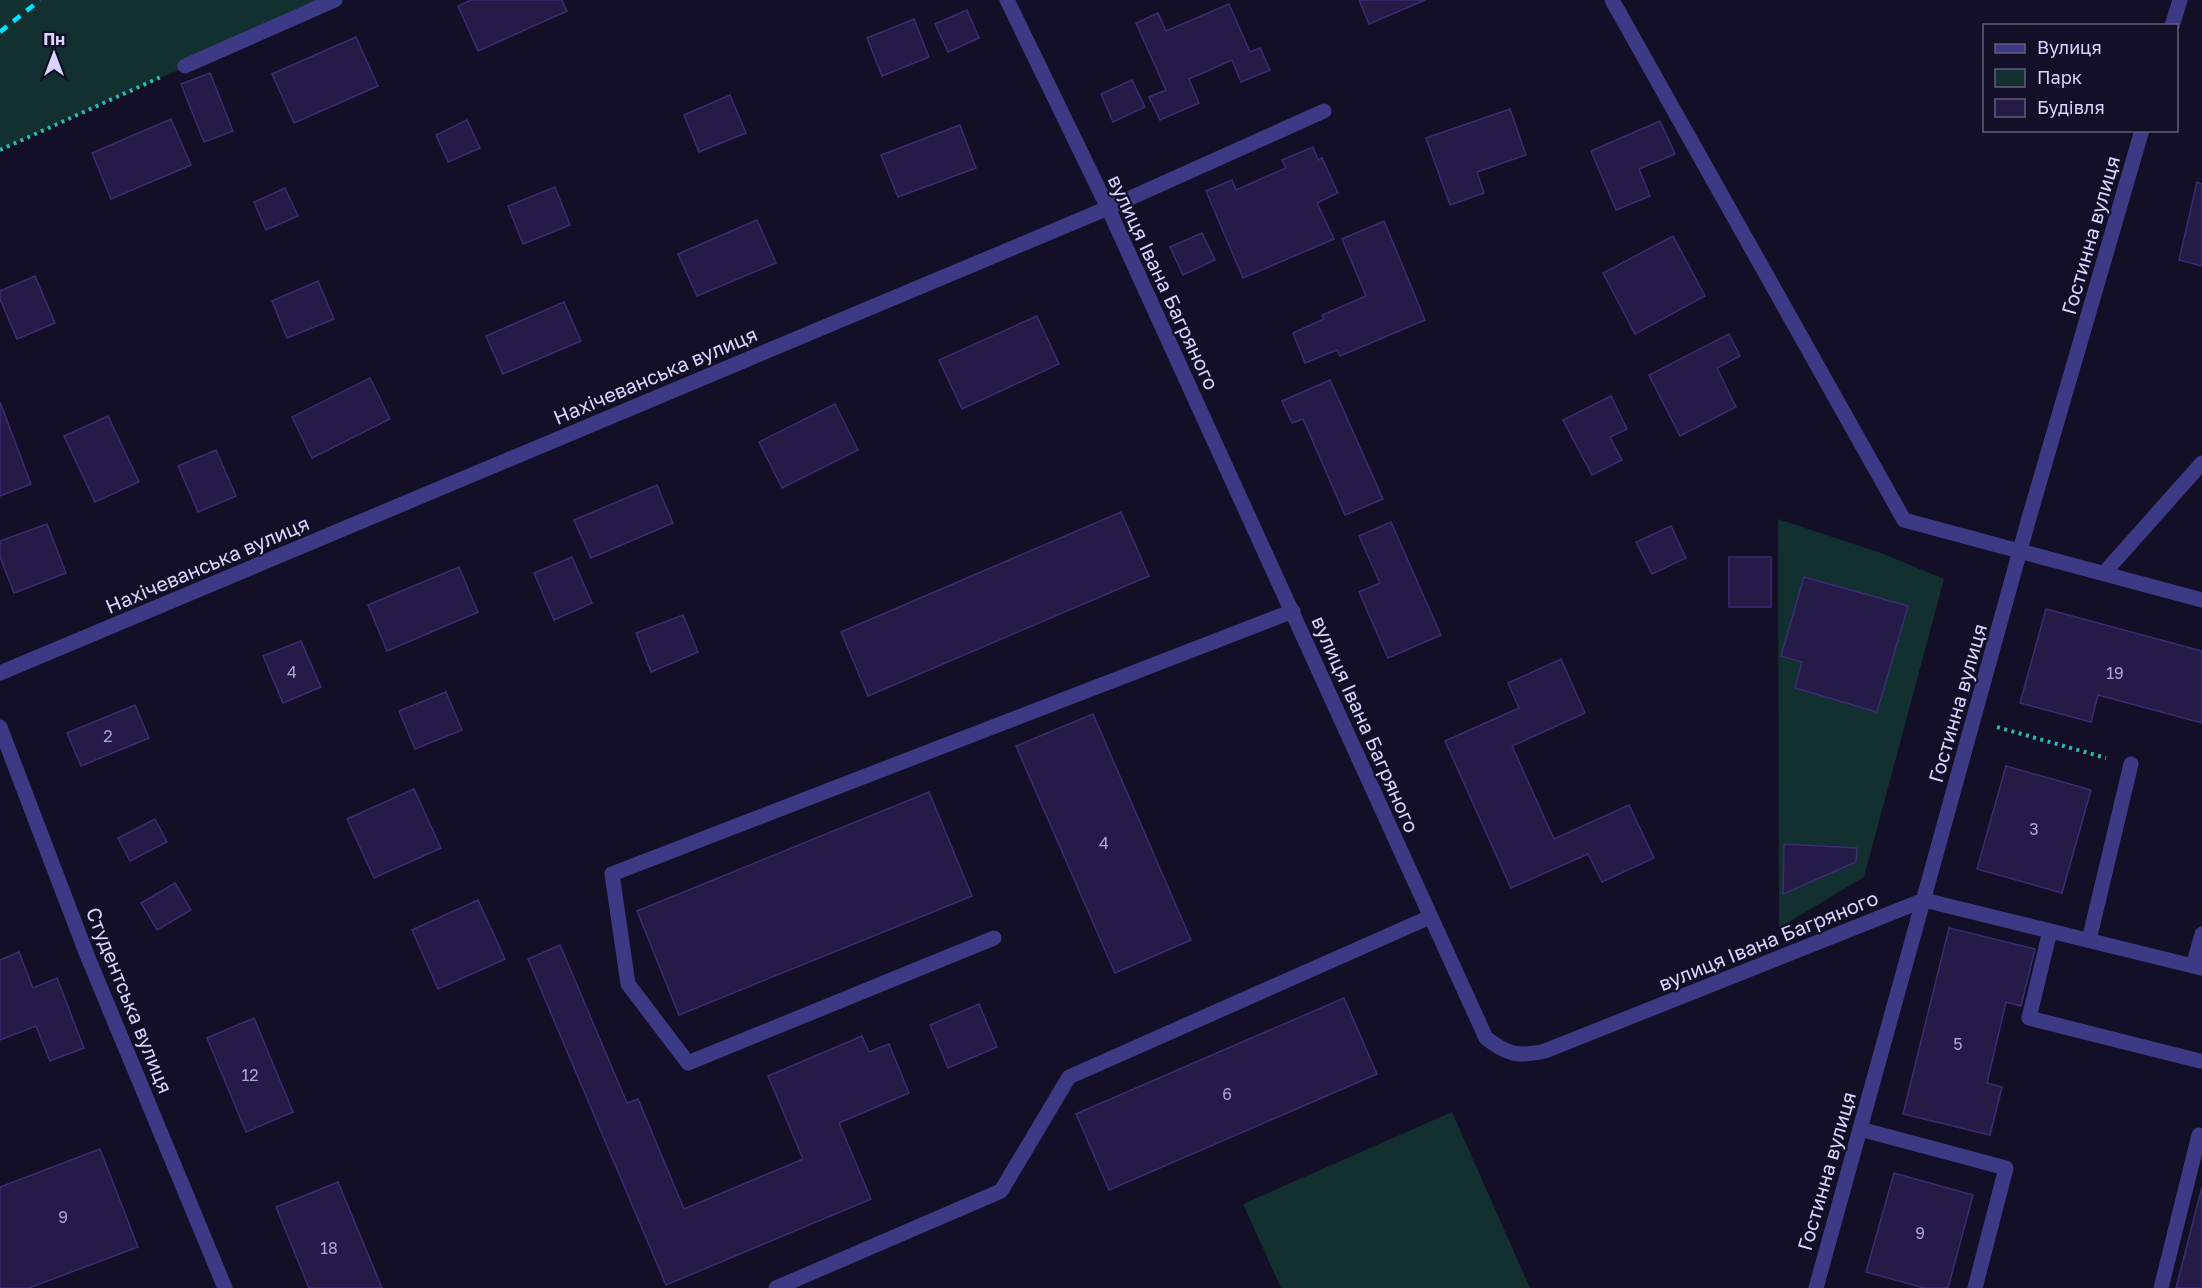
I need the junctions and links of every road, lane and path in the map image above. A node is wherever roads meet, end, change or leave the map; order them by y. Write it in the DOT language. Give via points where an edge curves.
graph roads {
  1 [pos="335,0"];
  2 [pos="1007,0"];
  3 [pos="1612,0"];
  4 [pos="2180,0"];
  5 [pos="2173,24"];
  6 [pos="185,66"];
  7 [pos="1324,111"];
  8 [pos="2141,132"];
  9 [pos="0,150"];
  10 [pos="1108,208"];
  11 [pos="2202,463"];
  12 [pos="2021,551"];
  13 [pos="2104,573"];
  14 [pos="2202,600"];
  15 [pos="1293,611"];
  16 [pos="0,673"];
  17 [pos="1973,721"];
  18 [pos="0,727"];
  19 [pos="2131,765"];
  20 [pos="1924,900"];
  21 [pos="1430,917"];
  22 [pos="2050,931"];
  23 [pos="2202,934"];
  24 [pos="994,938"];
  25 [pos="2089,940"];
  26 [pos="2198,968"];
  27 [pos="2200,1061"];
  28 [pos="1860,1129"];
  29 [pos="2199,1135"];
  30 [pos="225,1288"];
  31 [pos="776,1288"];
  32 [pos="1816,1288"];
  33 [pos="1975,1288"];
  34 [pos="2160,1288"];
  1 -- 6 [label="street"];
  2 -- 10 [label="street, вулиця Івана Багряного"];
  3 -- 12 [label="street" via="1904,519"];
  4 -- 5 [label="street"];
  6 -- 9 [label="path"];
  7 -- 10 [label="street, Нахічеванська вулиця"];
  8 -- 12 [label="street, Гостинна вулиця"];
  10 -- 15 [label="street, вулиця Івана Багряного"];
  10 -- 16 [label="street, Нахічеванська вулиця"];
  11 -- 13 [label="street"];
  12 -- 13 [label="street"];
  12 -- 17 [label="street, Гостинна вулиця"];
  13 -- 14 [label="street"];
  15 -- 21 [label="street, вулиця Івана Багряного"];
  15 -- 24 [label="street" via="612,874 628,984 688,1063"];
  17 -- 19 [label="path"];
  17 -- 20 [label="street, Гостинна вулиця"];
  18 -- 30 [label="street, Студентська вулиця" via="87,955"];
  19 -- 25 [label="street"];
  20 -- 21 [label="street, вулиця Івана Багряного" via="1524,1056 1503,1051 1486,1038"];
  20 -- 22 [label="street"];
  20 -- 28 [label="street, Гостинна вулиця"];
  21 -- 31 [label="street" via="1069,1077 1001,1191"];
  22 -- 25 [label="street"];
  22 -- 27 [label="street" via="2029,1018"];
  23 -- 26 [label="street"];
  25 -- 26 [label="street"];
  28 -- 32 [label="street, Гостинна вулиця"];
  28 -- 33 [label="street" via="2006,1168"];
  29 -- 34 [label="street"];
}
